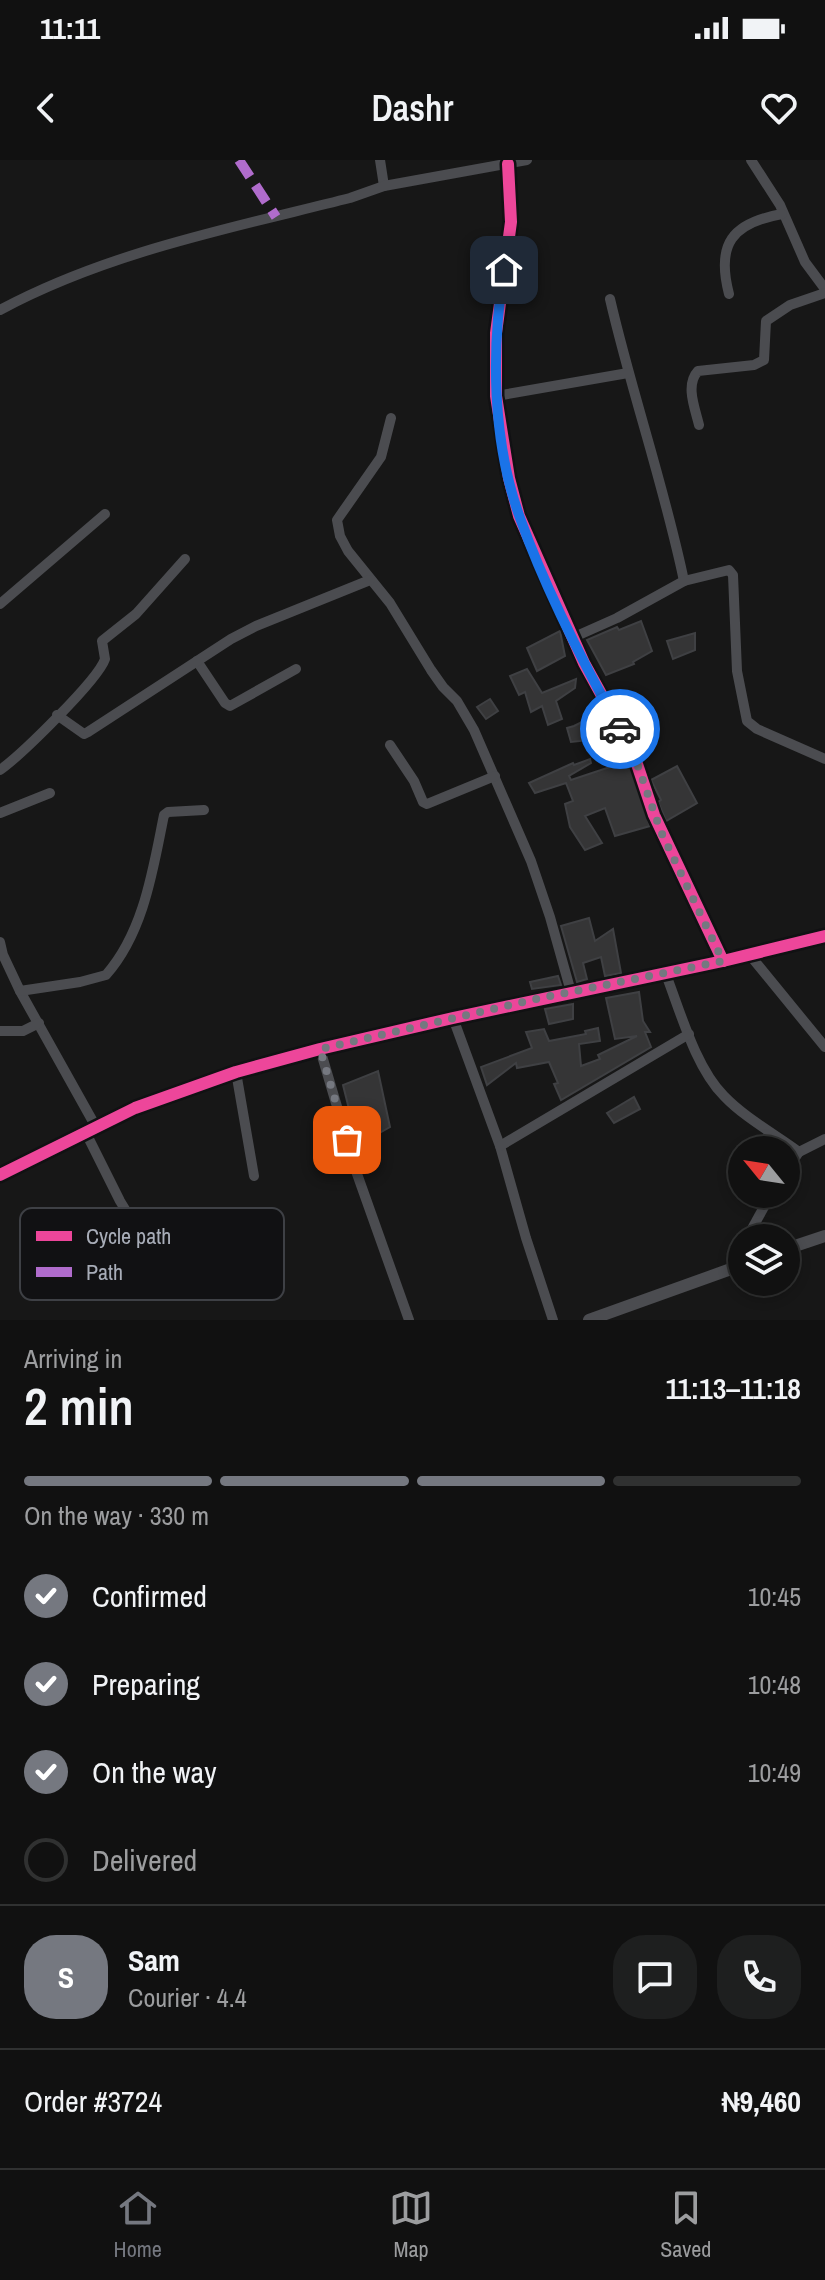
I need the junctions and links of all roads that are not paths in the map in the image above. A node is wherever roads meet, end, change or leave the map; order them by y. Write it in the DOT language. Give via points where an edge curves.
graph roads {
  1 [pos="380,160"];
  2 [pos="527,160"];
  3 [pos="751,160"];
  4 [pos="508,164"];
  5 [pos="384,186"];
  6 [pos="782,214"];
  7 [pos="825,291"];
  8 [pos="729,294"];
  9 [pos="610,299"];
  10 [pos="0,310"];
  11 [pos="628,373"];
  12 [pos="496,396"];
  13 [pos="391,418"];
  14 [pos="699,425"];
  15 [pos="105,514"];
  16 [pos="185,559"];
  17 [pos="370,580"];
  18 [pos="684,581"];
  19 [pos="0,604"];
  20 [pos="572,638"];
  21 [pos="197,661"];
  22 [pos="296,669"];
  23 [pos="57,715"];
  24 [pos="390,745"];
  25 [pos="825,759"];
  26 [pos="0,770"];
  27 [pos="495,776"];
  28 [pos="50,793"];
  29 [pos="204,810"];
  30 [pos="0,813"];
  31 [pos="825,936"];
  32 [pos="0,942"];
  33 [pos="749,954"];
  34 [pos="723,961"];
  35 [pos="665,972"];
  36 [pos="20,991"];
  37 [pos="571,992"];
  38 [pos="453,1018"];
  39 [pos="39,1023"];
  40 [pos="0,1031"];
  41 [pos="689,1034"];
  42 [pos="825,1047"];
  43 [pos="320,1049"];
  44 [pos="236,1072"];
  45 [pos="91,1130"];
  46 [pos="777,1136"];
  47 [pos="825,1139"];
  48 [pos="500,1146"];
  49 [pos="800,1152"];
  50 [pos="0,1175"];
  51 [pos="254,1176"];
  52 [pos="126,1208"];
  53 [pos="825,1236"];
  54 [pos="800,1244"];
  55 [pos="728,1269"];
  56 [pos="409,1320"];
  57 [pos="553,1320"];
  58 [pos="589,1320"];
  1 -- 5 [label="street"];
  2 -- 4 [label="street"];
  3 -- 6 [label="street"];
  4 -- 5 [label="street"];
  4 -- 12 [label="street" via="511,222 496,333"];
  5 -- 10 [label="street" via="97,265"];
  6 -- 7 [label="street"];
  6 -- 8 [label="street" via="750,224 728,241"];
  7 -- 14 [label="street" via="766,321 764,360 698,371 692,377"];
  9 -- 11 [label="street"];
  11 -- 12 [label="street"];
  11 -- 18 [label="street" via="669,508"];
  12 -- 20 [label="street" via="519,516"];
  13 -- 17 [label="street" via="381,457 337,520 348,551"];
  15 -- 19 [label="street"];
  16 -- 23 [label="street" via="136,614 102,641 105,663"];
  17 -- 21 [label="street" via="256,626"];
  17 -- 27 [label="street" via="457,701"];
  18 -- 20 [label="street"];
  18 -- 25 [label="street" via="731,571 737,671 747,721"];
  20 -- 34 [label="street" via="633,752 657,824"];
  21 -- 22 [label="street" via="230,706"];
  21 -- 23 [label="street" via="84,734"];
  23 -- 26 [label="street"];
  24 -- 27 [label="street" via="427,804"];
  27 -- 37 [label="street" via="531,861"];
  28 -- 30 [label="street"];
  29 -- 36 [label="street" via="164,815 129,941 106,975"];
  31 -- 33 [label="street"];
  32 -- 36 [label="street"];
  33 -- 34 [label="street"];
  33 -- 42 [label="street"];
  34 -- 35 [label="street"];
  35 -- 37 [label="street"];
  35 -- 41 [label="street"];
  36 -- 39 [label="street"];
  37 -- 38 [label="street"];
  38 -- 43 [label="street"];
  38 -- 48 [label="street"];
  39 -- 40 [label="street" via="23,1031"];
  39 -- 45 [label="street"];
  41 -- 46 [label="street" via="723,1096"];
  41 -- 48 [label="street"];
  43 -- 44 [label="street"];
  43 -- 56 [label="street"];
  44 -- 45 [label="street" via="135,1108"];
  44 -- 51 [label="street"];
  45 -- 50 [label="street"];
  45 -- 52 [label="street"];
  47 -- 49 [label="street"];
  48 -- 57 [label="street"];
  53 -- 54 [label="street"];
  55 -- 58 [label="street"];
}
